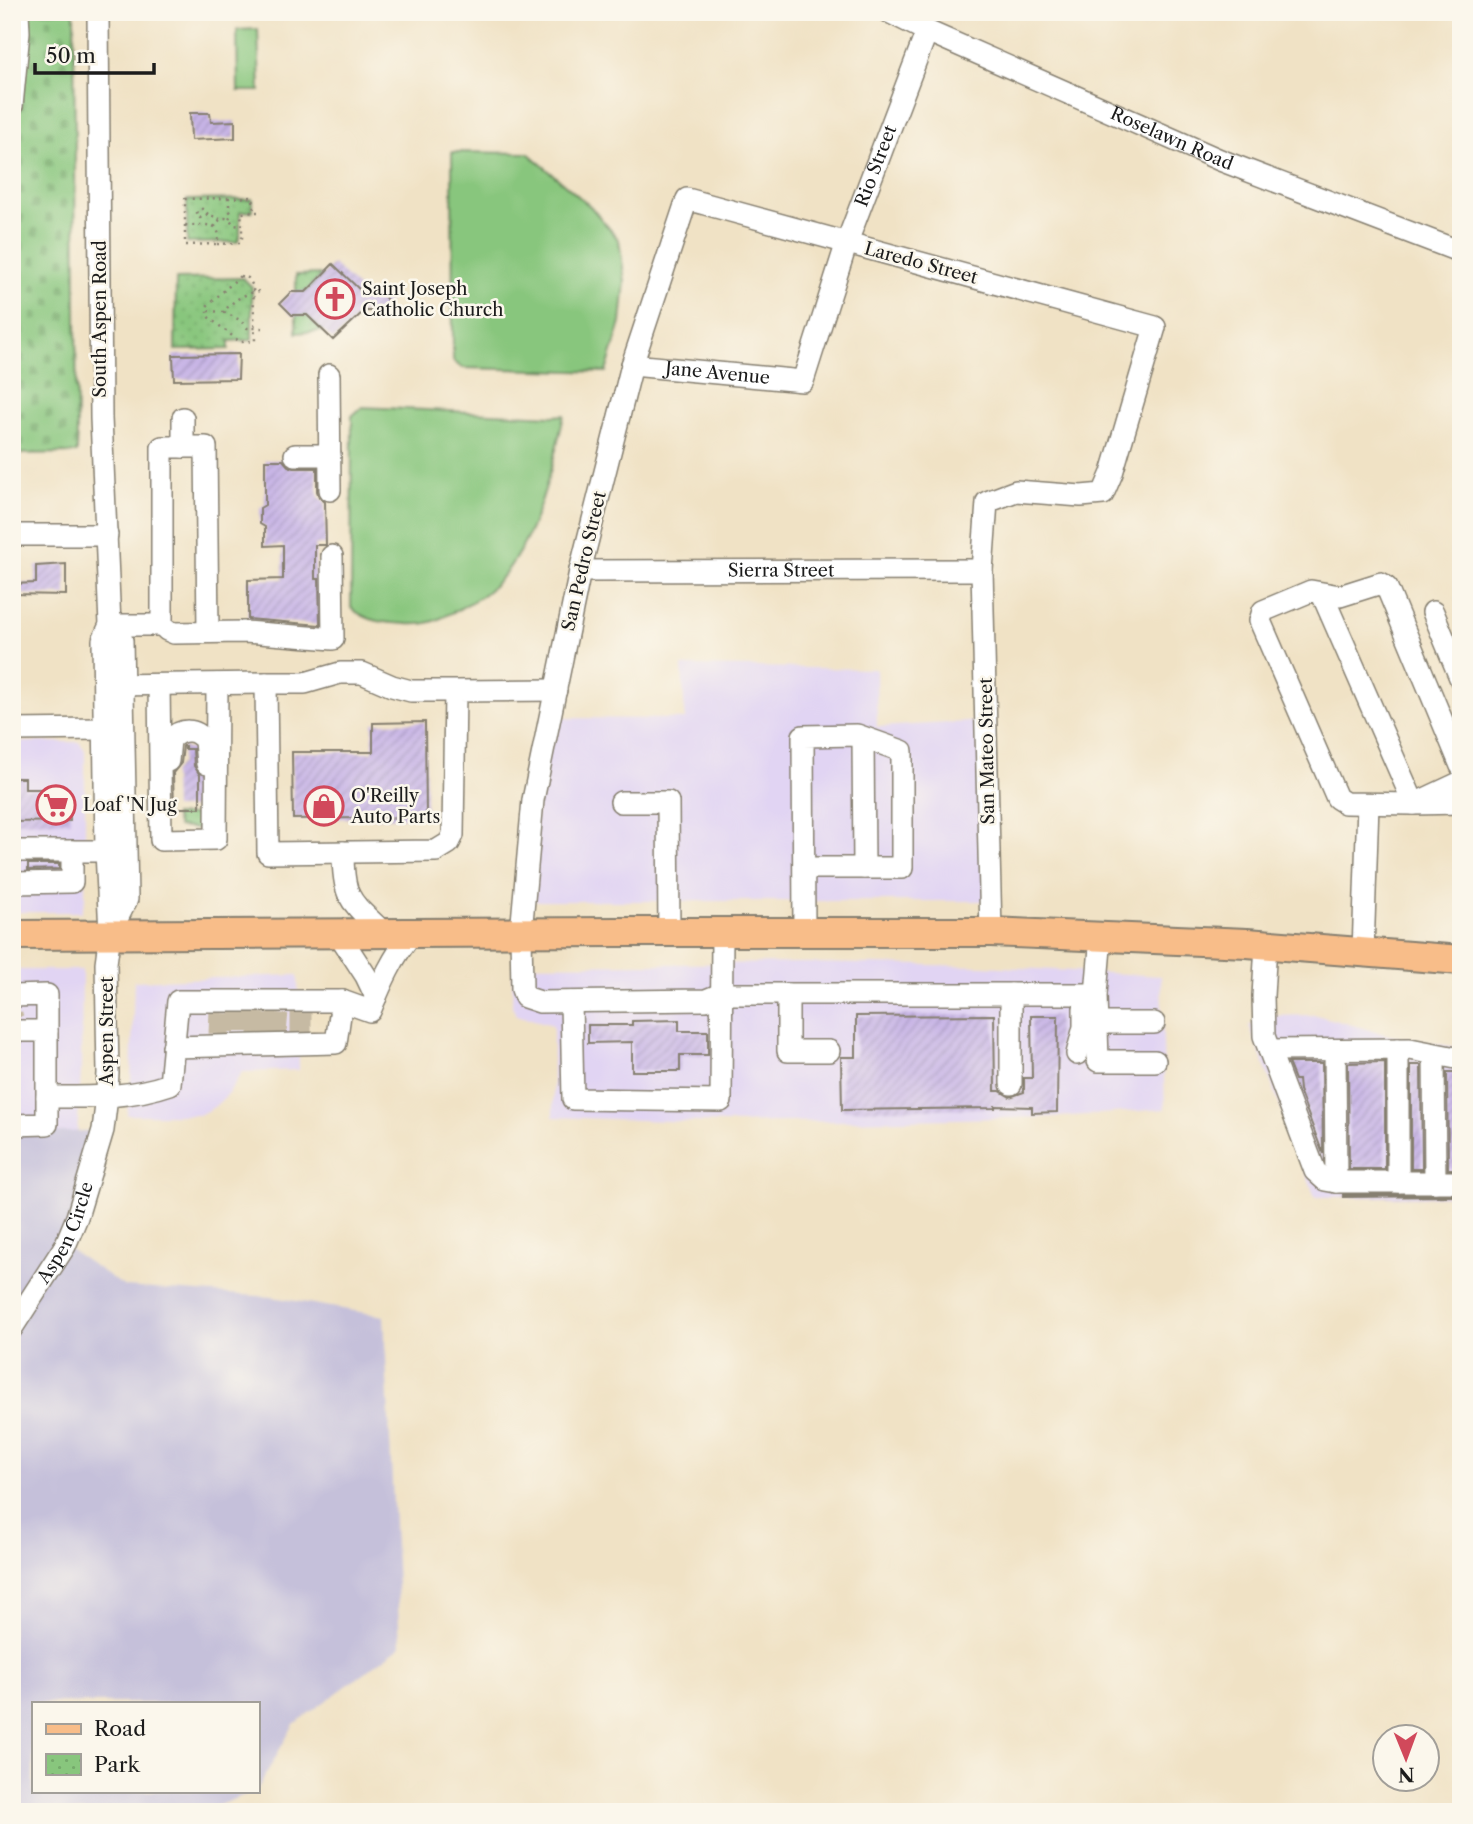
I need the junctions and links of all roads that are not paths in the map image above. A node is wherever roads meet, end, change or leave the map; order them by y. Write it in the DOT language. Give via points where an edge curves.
graph roads {
  1 [pos="18,12"];
  2 [pos="98,12"];
  3 [pos="889,12"];
  4 [pos="927,31"];
  5 [pos="12,106"];
  6 [pos="687,199"];
  7 [pos="847,242"];
  8 [pos="1461,252"];
  9 [pos="632,365"];
  10 [pos="330,375"];
  11 [pos="803,381"];
  12 [pos="183,418"];
  13 [pos="183,447"];
  14 [pos="295,455"];
  15 [pos="330,455"];
  16 [pos="330,490"];
  17 [pos="1016,491"];
  18 [pos="12,535"];
  19 [pos="107,535"];
  20 [pos="332,556"];
  21 [pos="982,569"];
  22 [pos="580,571"];
  23 [pos="1322,594"];
  24 [pos="1433,612"];
  25 [pos="110,625"];
  26 [pos="163,625"];
  27 [pos="208,632"];
  28 [pos="1461,680"];
  29 [pos="216,684"];
  30 [pos="266,684"];
  31 [pos="113,685"];
  32 [pos="159,685"];
  33 [pos="555,690"];
  34 [pos="455,691"];
  35 [pos="217,718"];
  36 [pos="159,719"];
  37 [pos="103,729"];
  38 [pos="12,730"];
  39 [pos="863,738"];
  40 [pos="1461,765"];
  41 [pos="1461,782"];
  42 [pos="621,802"];
  43 [pos="1461,803"];
  44 [pos="1368,804"];
  45 [pos="1414,804"];
  46 [pos="169,839"];
  47 [pos="206,839"];
  48 [pos="12,851"];
  49 [pos="72,851"];
  50 [pos="106,851"];
  51 [pos="343,852"];
  52 [pos="804,868"];
  53 [pos="864,868"];
  54 [pos="12,883"];
  55 [pos="670,932"];
  56 [pos="722,932"];
  57 [pos="804,932"];
  58 [pos="991,932"];
  59 [pos="110,933"];
  60 [pos="338,933"];
  61 [pos="521,933"];
  62 [pos="399,934"];
  63 [pos="12,935"];
  64 [pos="1101,936"];
  65 [pos="1266,944"];
  66 [pos="1363,952"];
  67 [pos="1461,960"];
  68 [pos="721,994"];
  69 [pos="788,994"];
  70 [pos="1011,994"];
  71 [pos="1089,994"];
  72 [pos="12,996"];
  73 [pos="376,997"];
  74 [pos="342,1001"];
  75 [pos="571,1002"];
  76 [pos="1097,1023"];
  77 [pos="1154,1023"];
  78 [pos="15,1027"];
  79 [pos="47,1031"];
  80 [pos="173,1047"];
  81 [pos="1398,1049"];
  82 [pos="1269,1050"];
  83 [pos="1335,1050"];
  84 [pos="829,1051"];
  85 [pos="1077,1054"];
  86 [pos="1434,1054"];
  87 [pos="1461,1059"];
  88 [pos="1155,1061"];
  89 [pos="1011,1084"];
  90 [pos="47,1097"];
  91 [pos="107,1097"];
  92 [pos="12,1125"];
  93 [pos="103,1130"];
  94 [pos="1336,1182"];
  95 [pos="1398,1182"];
  96 [pos="1436,1182"];
  97 [pos="1461,1182"];
  98 [pos="12,1328"];
  1 -- 5 [label="street"];
  2 -- 19 [label="street, South Aspen Road" via="101,418"];
  3 -- 4 [label="street, Roselawn Road"];
  4 -- 7 [label="street, Rio Street"];
  4 -- 8 [label="street, Roselawn Road" via="1220,160"];
  6 -- 7 [label="street, Laredo Street"];
  6 -- 9 [label="street, San Pedro Street"];
  7 -- 11 [label="street, Rio Street"];
  7 -- 17 [label="street, Laredo Street" via="1154,327 1103,494"];
  9 -- 11 [label="street, Jane Avenue"];
  9 -- 22 [label="street, San Pedro Street"];
  10 -- 15 [label="street"];
  12 -- 13 [label="street"];
  13 -- 26 [label="street" via="162,447"];
  13 -- 27 [label="street" via="206,447"];
  14 -- 15 [label="street"];
  15 -- 16 [label="street"];
  17 -- 21 [label="street, San Mateo Street" via="987,502"];
  18 -- 19 [label="street"];
  19 -- 25 [label="street, South Aspen Road"];
  20 -- 27 [label="street" via="333,639"];
  21 -- 22 [label="street, Sierra Street"];
  21 -- 58 [label="street, San Mateo Street"];
  22 -- 33 [label="street, San Pedro Street"];
  23 -- 40 [label="street" via="1340,596 1381,583 1387,588"];
  23 -- 44 [label="street" via="1311,591 1262,611 1259,621 1337,798"];
  23 -- 45 [label="street"];
  24 -- 28 [label="street"];
  25 -- 26 [label="street"];
  25 -- 31 [label="street, South Aspen Road" via="103,640"];
  26 -- 27 [label="street" via="174,633"];
  29 -- 30 [label="street"];
  29 -- 32 [label="street"];
  29 -- 35 [label="street"];
  30 -- 34 [label="street" via="362,673 411,691"];
  30 -- 51 [label="street" via="268,853"];
  31 -- 32 [label="street"];
  31 -- 37 [label="street, South Aspen Road"];
  31 -- 59 [label="street, South Aspen Road" via="127,899"];
  32 -- 36 [label="street"];
  33 -- 34 [label="street"];
  33 -- 61 [label="street, San Pedro Street" via="533,800"];
  34 -- 51 [label="street" via="453,835 449,843 436,851"];
  35 -- 36 [label="street"];
  35 -- 47 [label="street" via="216,839"];
  36 -- 46 [label="street" via="161,840"];
  37 -- 38 [label="street"];
  37 -- 50 [label="street, South Aspen Road"];
  39 -- 52 [label="street" via="803,736"];
  39 -- 53 [label="street"];
  39 -- 53 [label="street" via="902,751 901,868"];
  41 -- 45 [label="street"];
  42 -- 55 [label="street" via="668,802"];
  43 -- 45 [label="street"];
  44 -- 45 [label="street"];
  44 -- 66 [label="street"];
  46 -- 47 [label="street"];
  46 -- 47 [label="street" via="168,746 174,735 188,730 205,741"];
  48 -- 49 [label="street"];
  49 -- 50 [label="street"];
  49 -- 54 [label="street" via="72,882"];
  50 -- 59 [label="street, South Aspen Road"];
  51 -- 62 [label="street" via="345,891 352,902"];
  52 -- 53 [label="street"];
  52 -- 57 [label="street"];
  55 -- 56 [label="main road"];
  55 -- 61 [label="main road"];
  56 -- 57 [label="main road"];
  56 -- 68 [label="street"];
  57 -- 58 [label="main road"];
  58 -- 64 [label="main road"];
  59 -- 60 [label="main road"];
  59 -- 63 [label="main road"];
  59 -- 91 [label="street, Aspen Street"];
  60 -- 62 [label="main road"];
  60 -- 73 [label="street"];
  61 -- 62 [label="main road"];
  61 -- 75 [label="street, San Pedro Street" via="525,997"];
  62 -- 73 [label="street" via="401,946"];
  64 -- 65 [label="main road"];
  64 -- 71 [label="street"];
  65 -- 66 [label="main road"];
  65 -- 82 [label="street" via="1263,1006"];
  66 -- 67 [label="main road"];
  68 -- 69 [label="street"];
  68 -- 75 [label="street" via="706,1000"];
  68 -- 75 [label="street" via="721,1101 573,1099"];
  69 -- 70 [label="street"];
  69 -- 84 [label="street" via="788,1051"];
  70 -- 71 [label="street"];
  70 -- 89 [label="street"];
  71 -- 76 [label="street"];
  71 -- 85 [label="street"];
  72 -- 79 [label="street" via="47,995"];
  73 -- 74 [label="street" via="370,1011"];
  74 -- 80 [label="street" via="336,1043 248,1040"];
  74 -- 80 [label="street" via="249,1006 178,1001"];
  76 -- 77 [label="street"];
  76 -- 88 [label="street" via="1098,1061"];
  78 -- 79 [label="street"];
  79 -- 90 [label="street"];
  80 -- 91 [label="street" via="170,1084"];
  81 -- 83 [label="street"];
  81 -- 86 [label="street"];
  81 -- 95 [label="street"];
  82 -- 83 [label="street"];
  82 -- 94 [label="street" via="1315,1171"];
  83 -- 94 [label="street"];
  86 -- 87 [label="street"];
  86 -- 96 [label="street"];
  90 -- 91 [label="street"];
  90 -- 92 [label="street" via="47,1125"];
  91 -- 93 [label="street, Aspen Street"];
  93 -- 98 [label="street, Aspen Circle" via="65,1246"];
  94 -- 95 [label="street"];
  95 -- 96 [label="street"];
  96 -- 97 [label="street"];
}
